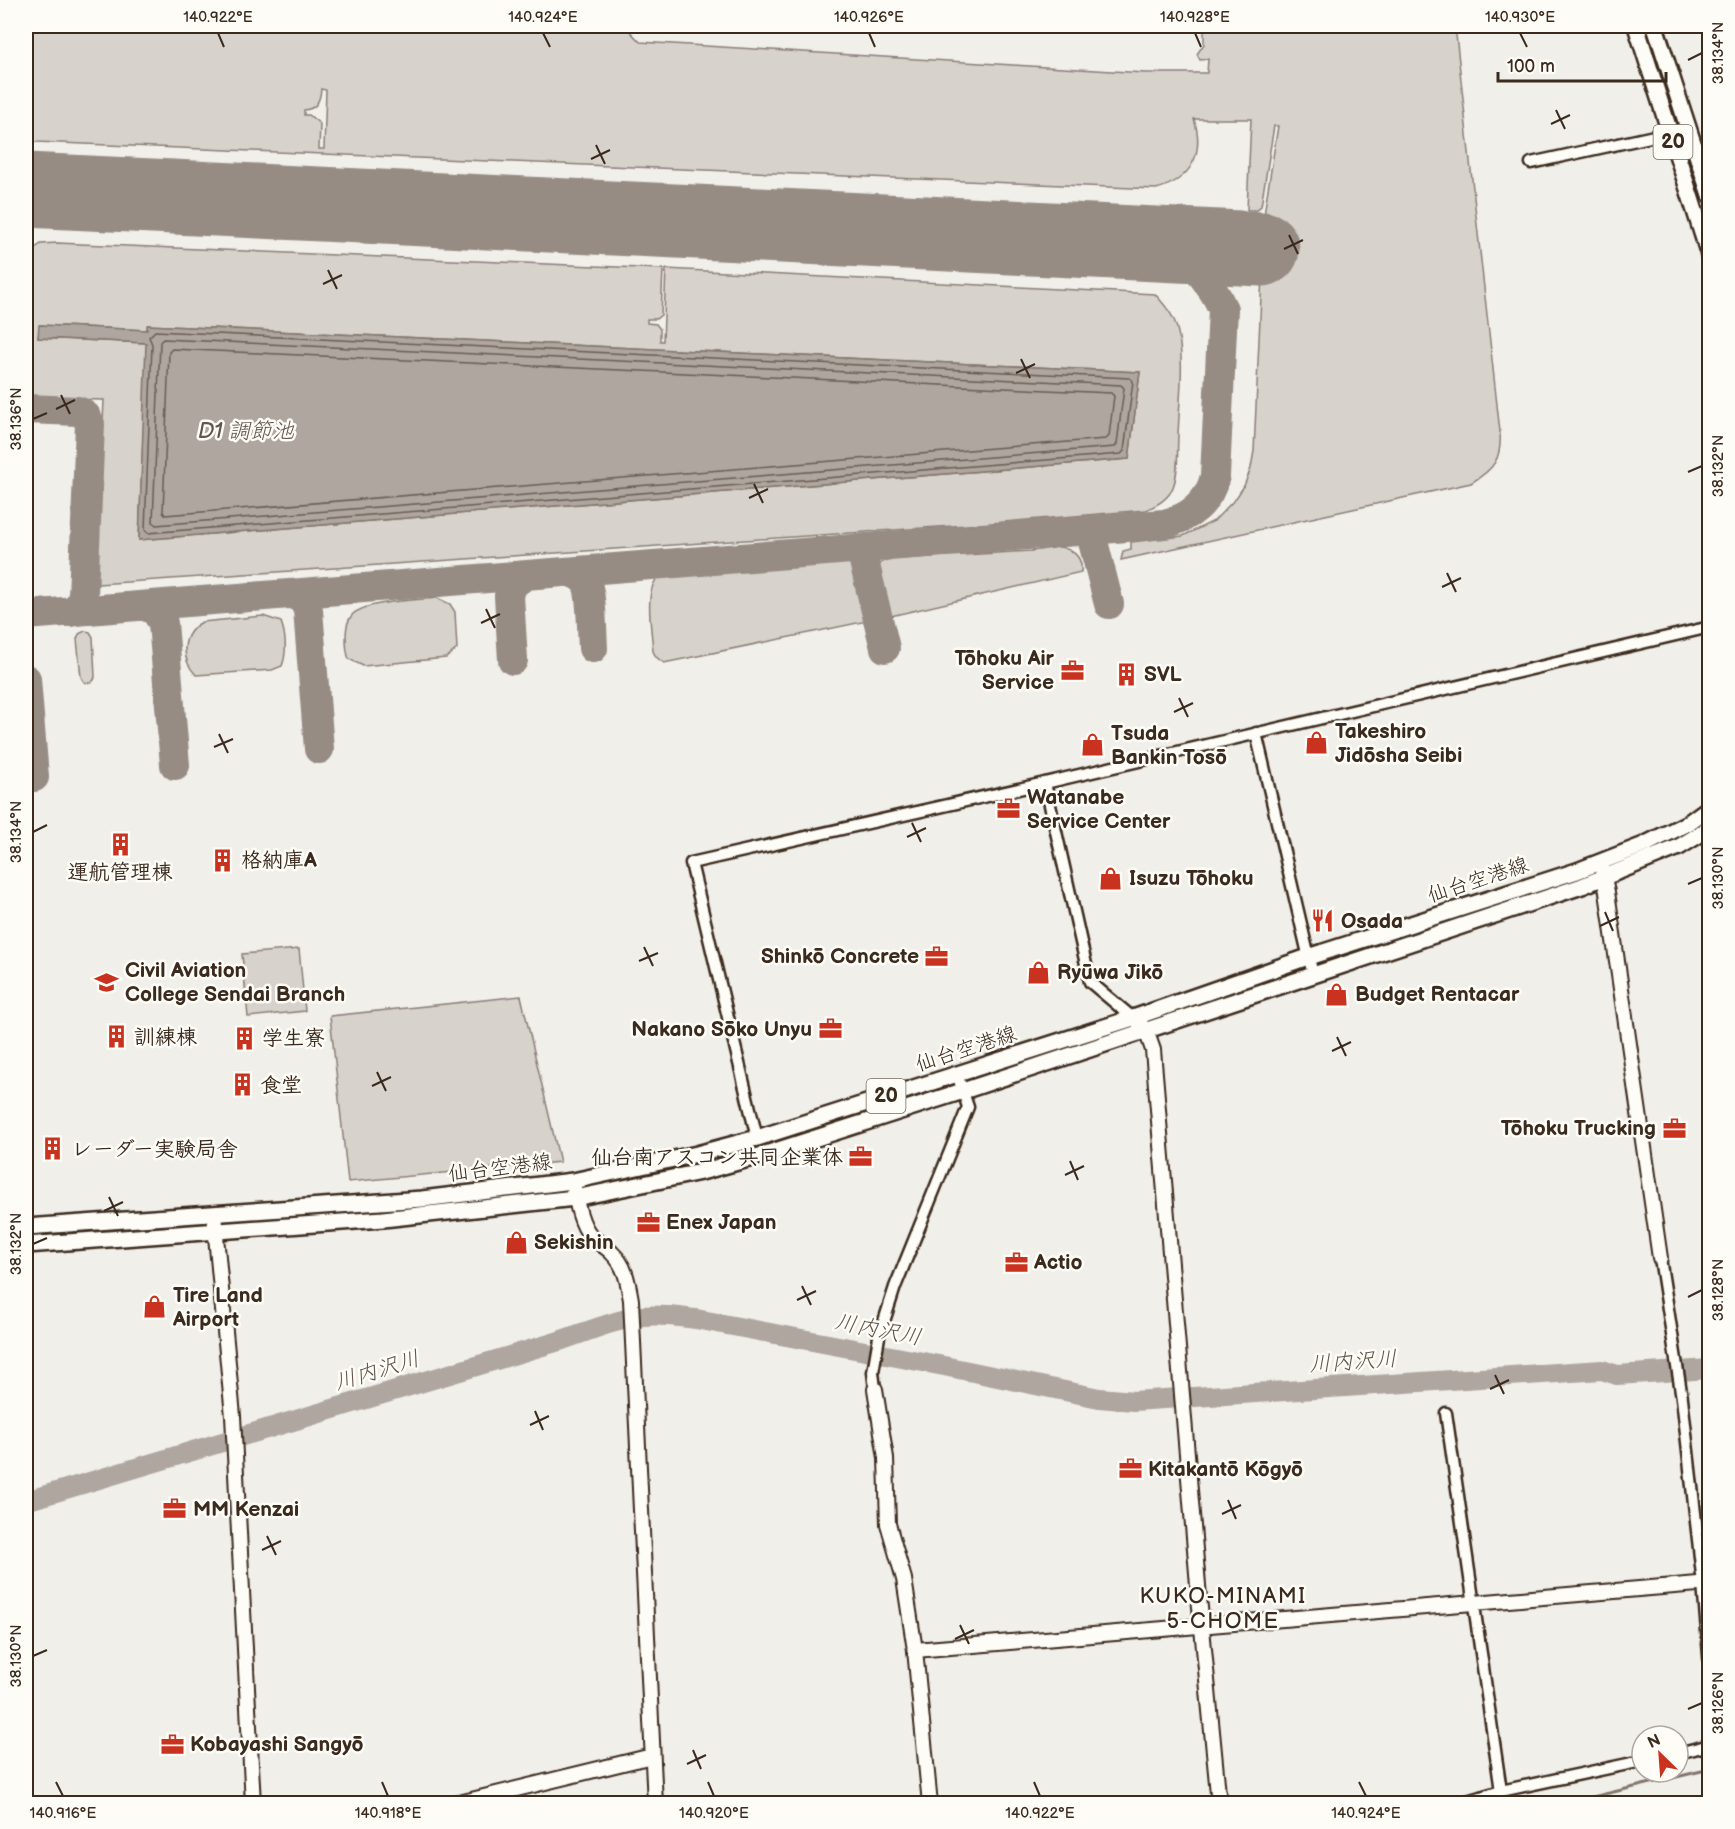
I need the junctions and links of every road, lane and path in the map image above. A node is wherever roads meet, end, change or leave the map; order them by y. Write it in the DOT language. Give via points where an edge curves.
graph roads {
  1 [pos="1636,26"];
  2 [pos="1655,26"];
  3 [pos="1687,127"];
  4 [pos="1670,132"];
  5 [pos="1531,163"];
  6 [pos="1710,195"];
  7 [pos="1710,258"];
  8 [pos="1710,627"];
  9 [pos="1256,733"];
  10 [pos="1045,783"];
  11 [pos="1710,807"];
  12 [pos="1710,828"];
  13 [pos="1600,862"];
  14 [pos="1604,878"];
  15 [pos="1308,957"];
  16 [pos="1313,975"];
  17 [pos="1133,1018"];
  18 [pos="1146,1030"];
  19 [pos="957,1074"];
  20 [pos="963,1091"];
  21 [pos="757,1138"];
  22 [pos="573,1181"];
  23 [pos="575,1198"];
  24 [pos="214,1215"];
  25 [pos="26,1227"];
  26 [pos="215,1231"];
  27 [pos="26,1245"];
  28 [pos="1660,1258"];
  29 [pos="875,1389"];
  30 [pos="1446,1413"];
  31 [pos="1706,1584"];
  32 [pos="1473,1602"];
  33 [pos="1202,1626"];
  34 [pos="915,1650"];
  35 [pos="1710,1667"];
  36 [pos="1710,1745"];
  37 [pos="1690,1750"];
  38 [pos="652,1756"];
  39 [pos="1630,1764"];
  40 [pos="1501,1791"];
  41 [pos="253,1803"];
  42 [pos="455,1803"];
  43 [pos="655,1803"];
  44 [pos="930,1803"];
  45 [pos="1219,1803"];
  46 [pos="1458,1803"];
  1 -- 4 [label="main road, 20"];
  2 -- 3 [label="main road, 20"];
  3 -- 4 [label="street"];
  3 -- 6 [label="main road, 20"];
  4 -- 5 [label="street"];
  4 -- 7 [label="main road, 20"];
  8 -- 9 [label="street"];
  9 -- 10 [label="street"];
  9 -- 15 [label="street"];
  10 -- 17 [label="street" via="1090,982"];
  10 -- 21 [label="street" via="691,863"];
  11 -- 13 [label="main road, 仙台空港線 / 20" via="1644,845"];
  12 -- 14 [label="main road, 仙台空港線 / 20" via="1679,847"];
  13 -- 14 [label="street"];
  13 -- 15 [label="main road, 仙台空港線 / 20"];
  14 -- 16 [label="main road, 仙台空港線 / 20"];
  14 -- 28 [label="street"];
  15 -- 16 [label="street"];
  15 -- 17 [label="main road, 仙台空港線 / 20"];
  16 -- 18 [label="main road, 仙台空港線 / 20"];
  17 -- 18 [label="street"];
  17 -- 19 [label="main road, 仙台空港線 / 20"];
  18 -- 20 [label="main road, 仙台空港線 / 20"];
  18 -- 33 [label="street" via="1153,1050"];
  19 -- 20 [label="street"];
  19 -- 21 [label="main road, 仙台空港線 / 20"];
  20 -- 23 [label="main road, 仙台空港線 / 20" via="763,1155"];
  20 -- 29 [label="street" via="968,1107 895,1287 879,1337 873,1372"];
  21 -- 22 [label="main road, 仙台空港線 / 20"];
  22 -- 23 [label="street"];
  22 -- 24 [label="main road, 仙台空港線 / 20"];
  23 -- 26 [label="main road, 仙台空港線 / 20" via="383,1220"];
  23 -- 38 [label="street" via="590,1235 623,1266 631,1300"];
  24 -- 25 [label="main road, 仙台空港線 / 20"];
  24 -- 26 [label="street"];
  26 -- 27 [label="main road, 仙台空港線 / 20"];
  26 -- 41 [label="street" via="233,1416"];
  28 -- 31 [label="street"];
  29 -- 34 [label="street" via="886,1458 888,1524 904,1580"];
  30 -- 32 [label="street"];
  31 -- 32 [label="street"];
  31 -- 35 [label="street"];
  32 -- 33 [label="street"];
  32 -- 40 [label="street"];
  33 -- 34 [label="street"];
  33 -- 45 [label="street"];
  34 -- 44 [label="street"];
  36 -- 37 [label="street"];
  38 -- 42 [label="street"];
  38 -- 43 [label="street"];
  39 -- 40 [label="street"];
  40 -- 46 [label="street"];
}
